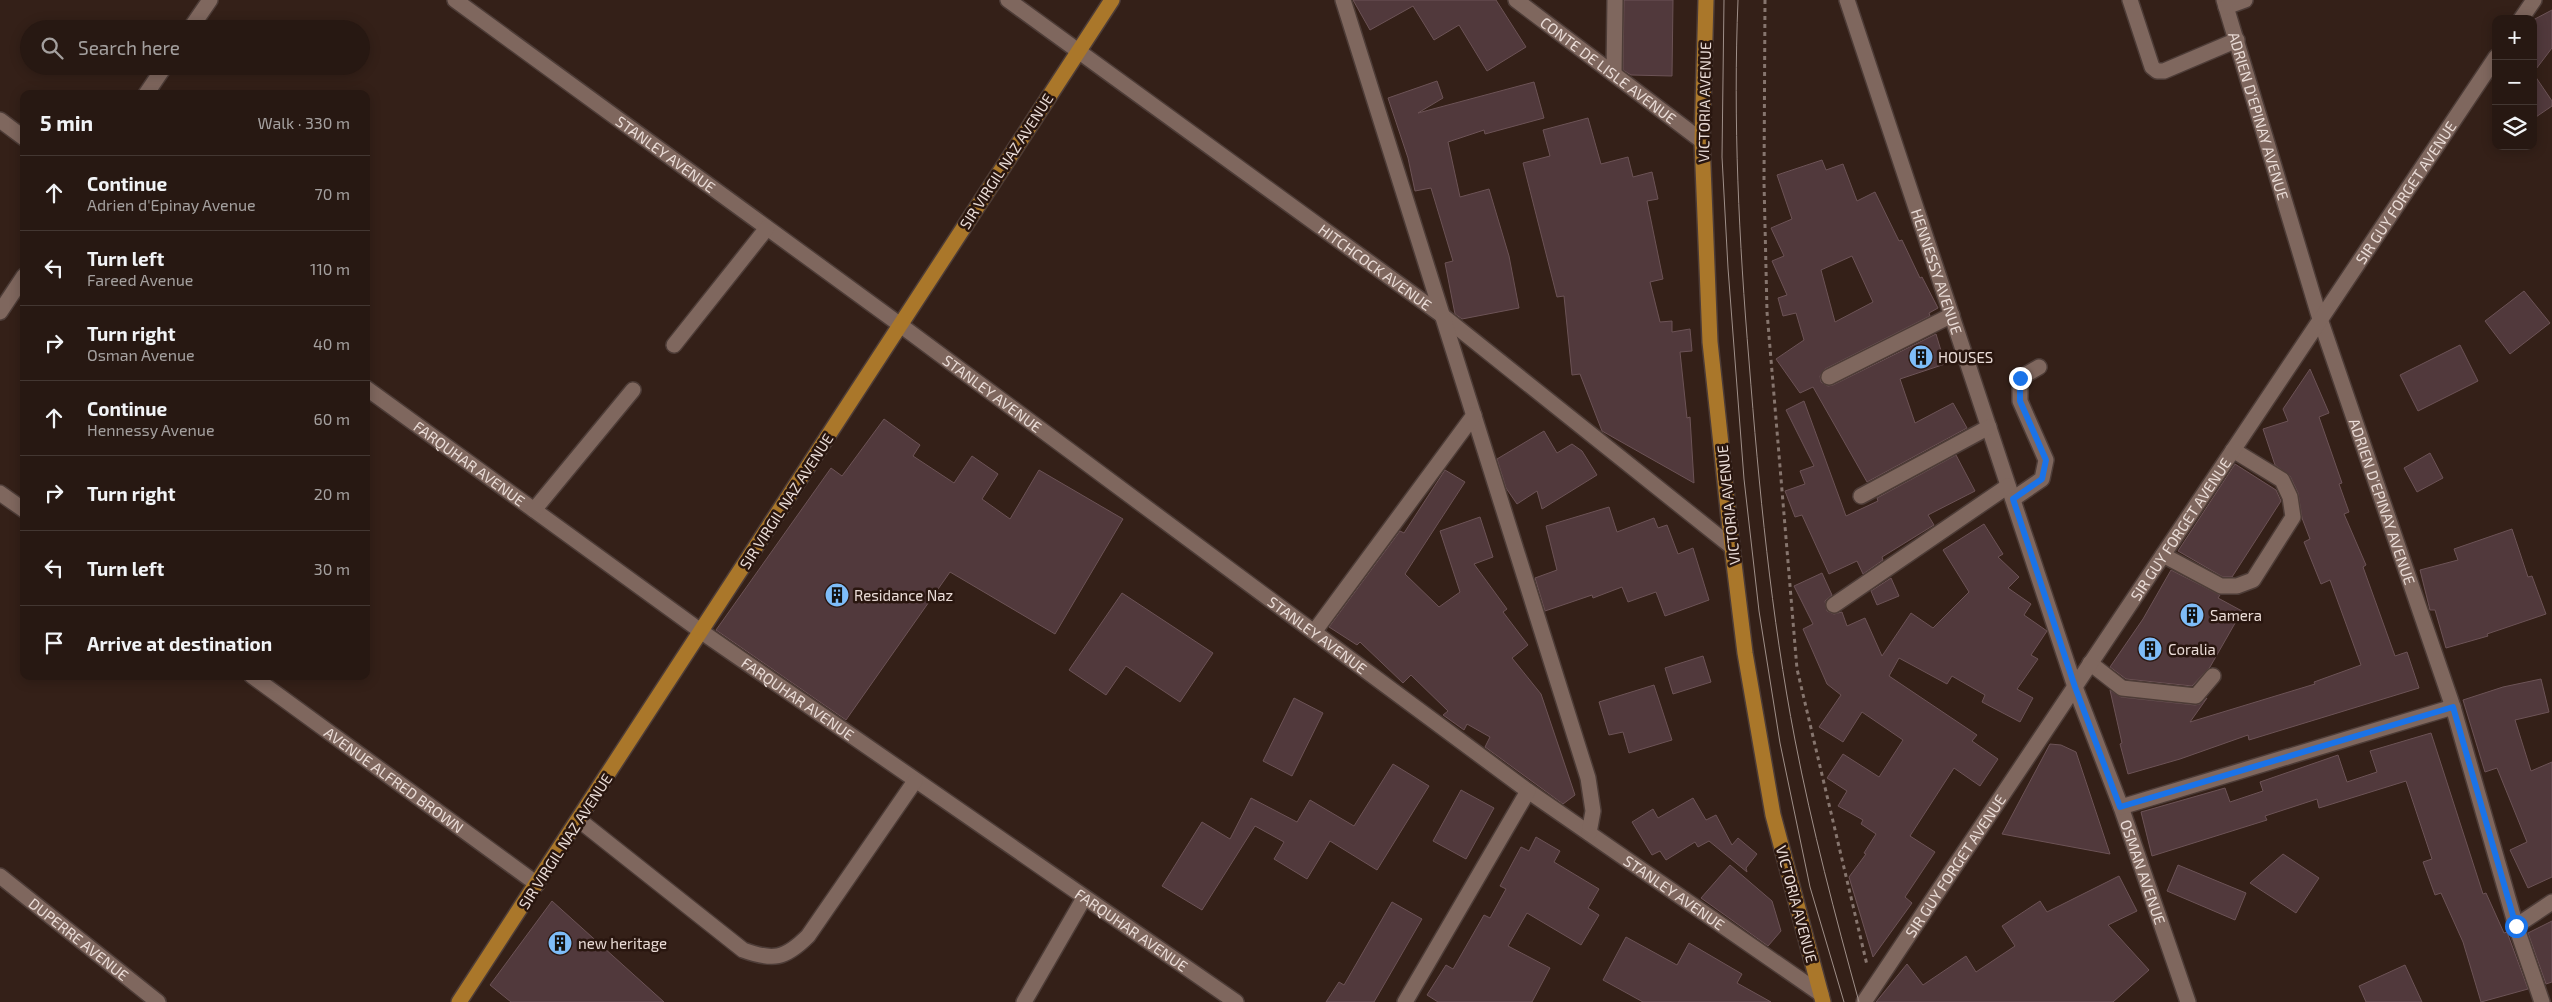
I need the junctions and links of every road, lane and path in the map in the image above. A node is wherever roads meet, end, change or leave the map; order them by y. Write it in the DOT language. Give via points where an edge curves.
graph roads {
  1 [pos="210,0"];
  2 [pos="455,0"];
  3 [pos="1008,0"];
  4 [pos="1112,0"];
  5 [pos="1343,0"];
  6 [pos="1516,0"];
  7 [pos="1615,0"];
  8 [pos="1706,0"];
  9 [pos="1765,0"];
  10 [pos="1847,0"];
  11 [pos="2130,0"];
  12 [pos="2245,0"];
  13 [pos="2534,0"];
  14 [pos="2225,3"];
  15 [pos="2524,15"];
  16 [pos="196,20"];
  17 [pos="2237,40"];
  18 [pos="1078,52"];
  19 [pos="2494,60"];
  20 [pos="1614,74"];
  21 [pos="159,75"];
  22 [pos="149,90"];
  23 [pos="0,120"];
  24 [pos="20,135"];
  25 [pos="1702,141"];
  26 [pos="767,228"];
  27 [pos="20,282"];
  28 [pos="0,312"];
  29 [pos="1443,316"];
  30 [pos="1952,316"];
  31 [pos="2320,319"];
  32 [pos="899,324"];
  33 [pos="674,345"];
  34 [pos="2039,367"];
  35 [pos="1829,377"];
  36 [pos="633,390"];
  37 [pos="370,391"];
  38 [pos="1474,415"];
  39 [pos="1989,427"];
  40 [pos="2233,450"];
  41 [pos="0,493"];
  42 [pos="2011,493"];
  43 [pos="1861,496"];
  44 [pos="20,507"];
  45 [pos="534,510"];
  46 [pos="1732,547"];
  47 [pos="2163,555"];
  48 [pos="1834,605"];
  49 [pos="702,632"];
  50 [pos="1314,632"];
  51 [pos="2090,663"];
  52 [pos="2213,676"];
  53 [pos="257,680"];
  54 [pos="2075,687"];
  55 [pos="2453,707"];
  56 [pos="915,781"];
  57 [pos="1528,791"];
  58 [pos="2120,807"];
  59 [pos="579,820"];
  60 [pos="1589,833"];
  61 [pos="0,876"];
  62 [pos="537,884"];
  63 [pos="1084,898"];
  64 [pos="2552,902"];
  65 [pos="2516,926"];
  66 [pos="1873,988"];
  67 [pos="1822,998"];
  68 [pos="158,1002"];
  69 [pos="460,1002"];
  70 [pos="1024,1002"];
  71 [pos="1236,1002"];
  72 [pos="1405,1002"];
  73 [pos="1864,1002"];
  74 [pos="2188,1002"];
  75 [pos="2542,1002"];
  1 -- 16 [label="street"];
  2 -- 26 [label="street, STANLEY AVENUE"];
  3 -- 18 [label="street, HITCHCOCK AVENUE"];
  4 -- 18 [label="main road, SIR VIRGIL NAZ AVENUE"];
  5 -- 29 [label="street"];
  6 -- 20 [label="street, CONTE DE LISLE AVENUE"];
  7 -- 20 [label="street"];
  8 -- 25 [label="main road, VICTORIA AVENUE"];
  9 -- 66 [label="path" via="1767,312 1797,669"];
  10 -- 30 [label="street, HENNESSY AVENUE"];
  11 -- 17 [label="street" via="2152,67 2157,71 2164,71"];
  12 -- 14 [label="street"];
  13 -- 15 [label="street"];
  14 -- 17 [label="street, ADRIEN D'EPINAY AVENUE"];
  17 -- 31 [label="street, ADRIEN D'EPINAY AVENUE"];
  18 -- 29 [label="street, HITCHCOCK AVENUE"];
  18 -- 32 [label="main road, SIR VIRGIL NAZ AVENUE"];
  19 -- 31 [label="street, SIR GUY FORGET AVENUE"];
  20 -- 25 [label="street, CONTE DE LISLE AVENUE"];
  21 -- 22 [label="street"];
  23 -- 24 [label="street"];
  25 -- 46 [label="main road, VICTORIA AVENUE" via="1710,342"];
  26 -- 32 [label="street, STANLEY AVENUE"];
  26 -- 33 [label="street"];
  27 -- 28 [label="street"];
  29 -- 38 [label="street"];
  29 -- 46 [label="street, HITCHCOCK AVENUE"];
  30 -- 35 [label="street"];
  30 -- 39 [label="street, HENNESSY AVENUE"];
  31 -- 40 [label="street, SIR GUY FORGET AVENUE"];
  31 -- 55 [label="street, ADRIEN D'EPINAY AVENUE"];
  32 -- 49 [label="main road, SIR VIRGIL NAZ AVENUE"];
  32 -- 50 [label="street, STANLEY AVENUE"];
  34 -- 42 [label="street" via="2020,378 2020,401 2046,460 2042,479"];
  36 -- 45 [label="street"];
  37 -- 45 [label="street, FARQUHAR AVENUE"];
  38 -- 50 [label="street"];
  38 -- 60 [label="street" via="1588,778 1593,811"];
  39 -- 42 [label="street, HENNESSY AVENUE"];
  39 -- 43 [label="street"];
  40 -- 47 [label="street, SIR GUY FORGET AVENUE"];
  40 -- 47 [label="street" via="2282,480 2290,497 2292,517 2253,580 2236,586 2221,586"];
  41 -- 44 [label="street"];
  42 -- 48 [label="street"];
  42 -- 54 [label="street, HENNESSY AVENUE"];
  45 -- 49 [label="street, FARQUHAR AVENUE"];
  46 -- 67 [label="main road, VICTORIA AVENUE" via="1773,815"];
  47 -- 51 [label="street, SIR GUY FORGET AVENUE"];
  49 -- 56 [label="street, FARQUHAR AVENUE"];
  49 -- 59 [label="main road, SIR VIRGIL NAZ AVENUE"];
  50 -- 57 [label="street, STANLEY AVENUE"];
  51 -- 52 [label="street" via="2122,688 2196,696"];
  51 -- 54 [label="street, SIR GUY FORGET AVENUE"];
  53 -- 62 [label="street, AVENUE ALFRED BROWN"];
  54 -- 58 [label="street, OSMAN AVENUE"];
  54 -- 66 [label="street, SIR GUY FORGET AVENUE"];
  55 -- 58 [label="street"];
  55 -- 65 [label="street, ADRIEN D'EPINAY AVENUE"];
  56 -- 59 [label="street" via="808,936 794,950 780,956 762,957 743,950"];
  56 -- 63 [label="street, FARQUHAR AVENUE"];
  57 -- 60 [label="street, STANLEY AVENUE"];
  57 -- 72 [label="street"];
  58 -- 74 [label="street, OSMAN AVENUE"];
  59 -- 62 [label="main road, SIR VIRGIL NAZ AVENUE"];
  60 -- 67 [label="street, STANLEY AVENUE"];
  61 -- 68 [label="street, DUPERRE AVENUE"];
  62 -- 69 [label="main road, SIR VIRGIL NAZ AVENUE"];
  63 -- 70 [label="street"];
  63 -- 71 [label="street, FARQUHAR AVENUE"];
  64 -- 65 [label="street"];
  65 -- 75 [label="street, ADRIEN D'EPINAY AVENUE"];
  66 -- 73 [label="street, SIR GUY FORGET AVENUE"];
}
